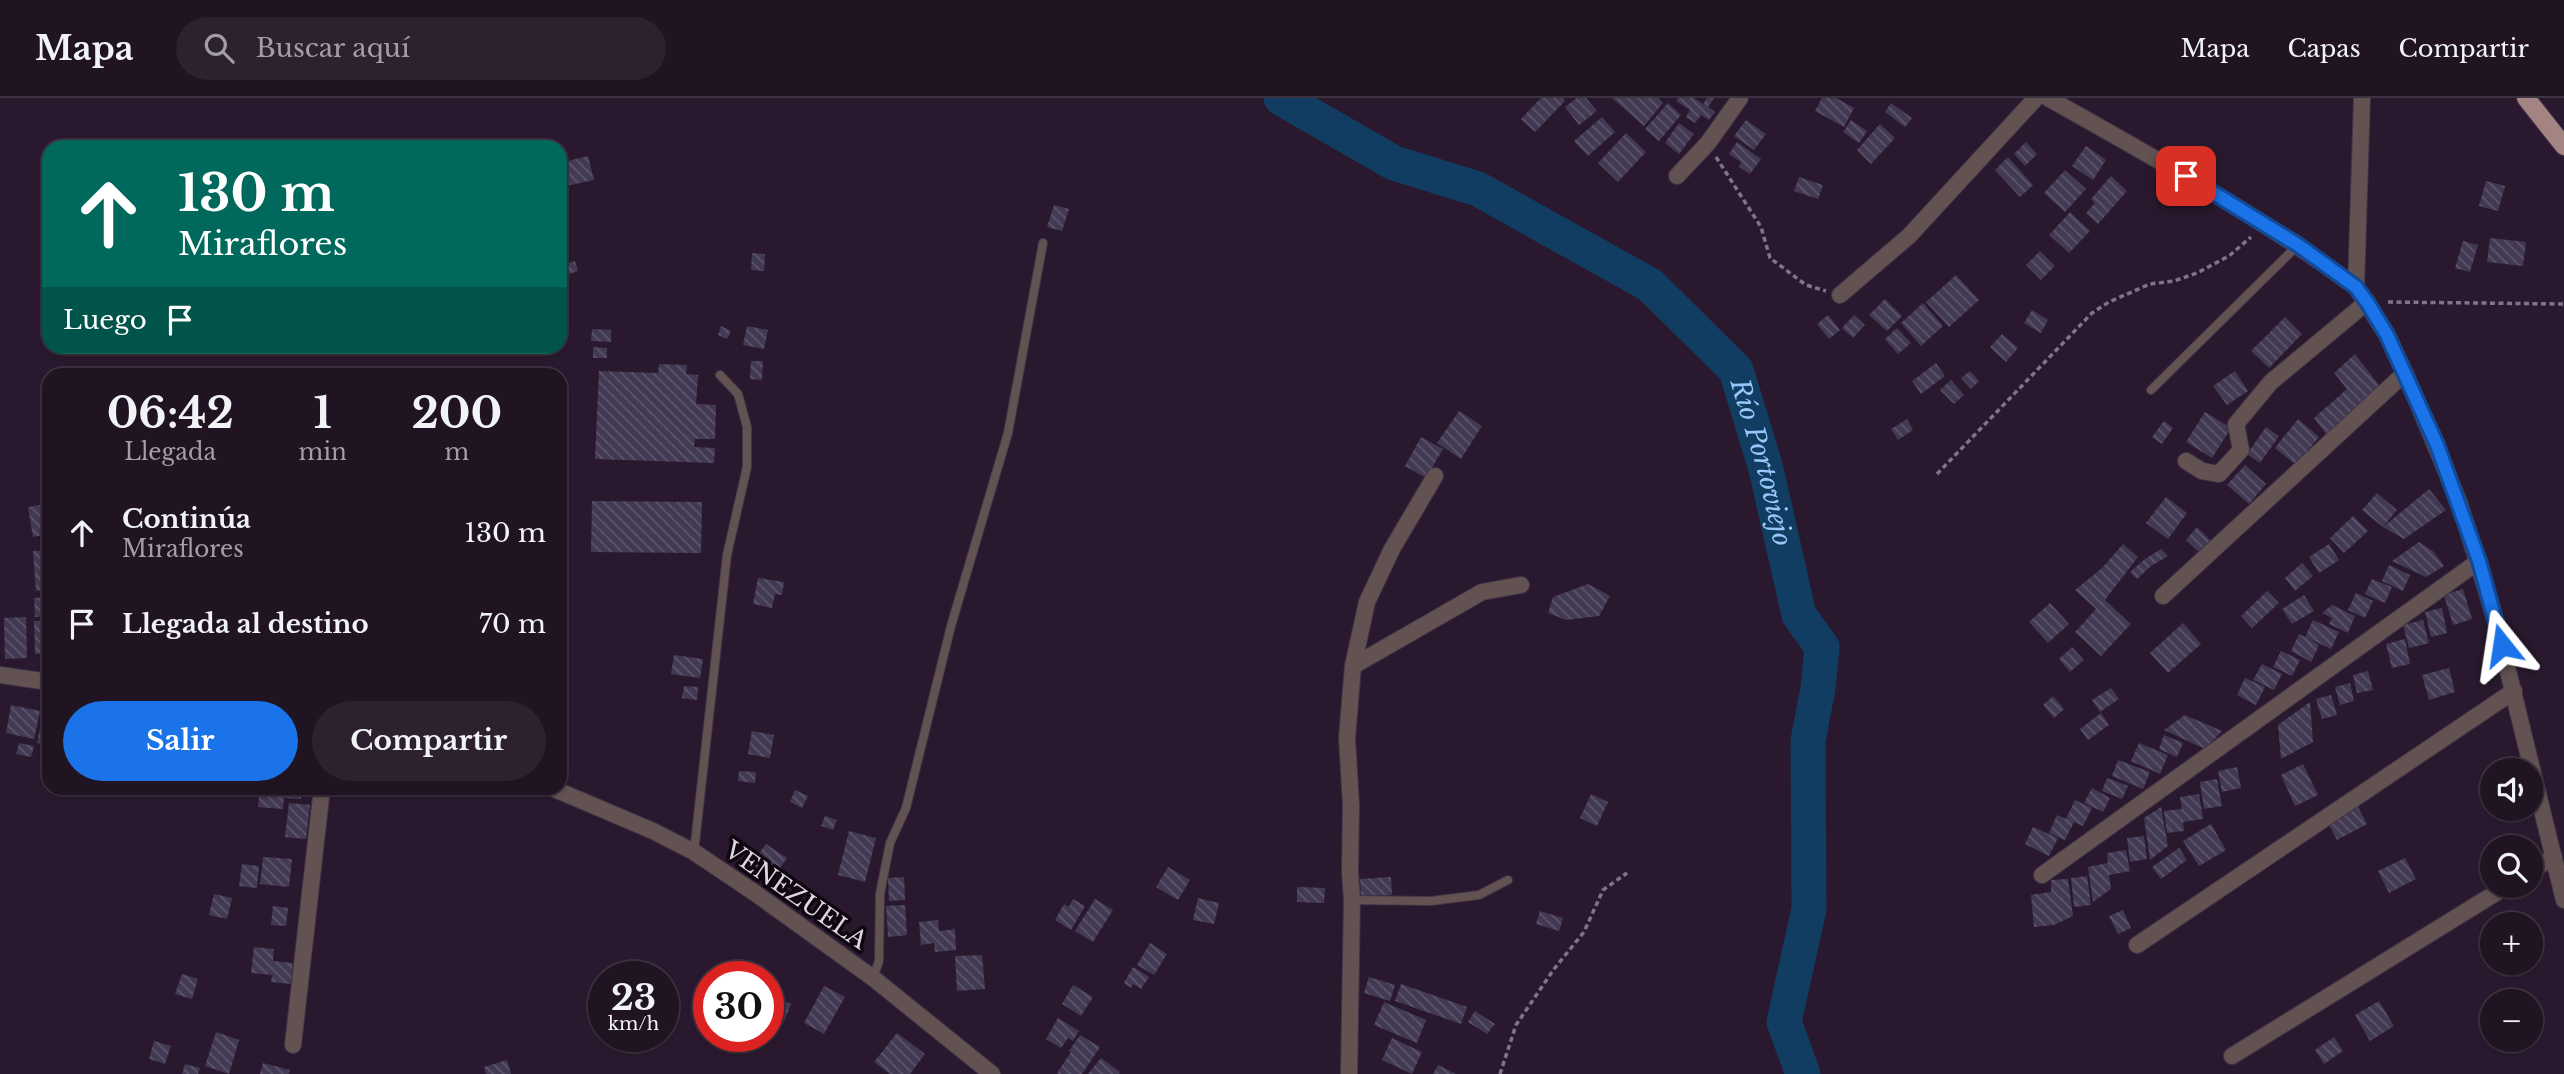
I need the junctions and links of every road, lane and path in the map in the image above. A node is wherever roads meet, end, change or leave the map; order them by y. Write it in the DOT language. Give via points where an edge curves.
graph roads {
  1 [pos="1740,98"];
  2 [pos="2036,98"];
  3 [pos="2048,98"];
  4 [pos="2362,98"];
  5 [pos="2526,98"];
  6 [pos="1707,143"];
  7 [pos="2564,146"];
  8 [pos="1677,176"];
  9 [pos="2265,223"];
  10 [pos="1043,243"];
  11 [pos="2298,245"];
  12 [pos="2356,287"];
  13 [pos="1840,295"];
  14 [pos="2367,302"];
  15 [pos="2564,304"];
  16 [pos="2405,373"];
  17 [pos="720,375"];
  18 [pos="2151,390"];
  19 [pos="2186,461"];
  20 [pos="1937,474"];
  21 [pos="1435,476"];
  22 [pos="2479,561"];
  23 [pos="1521,585"];
  24 [pos="2163,596"];
  25 [pos="1353,666"];
  26 [pos="0,675"];
  27 [pos="42,681"];
  28 [pos="2514,691"];
  29 [pos="567,794"];
  30 [pos="321,795"];
  31 [pos="694,852"];
  32 [pos="2554,857"];
  33 [pos="2543,863"];
  34 [pos="1627,873"];
  35 [pos="2042,875"];
  36 [pos="1508,880"];
  37 [pos="2488,898"];
  38 [pos="1352,900"];
  39 [pos="2564,900"];
  40 [pos="2137,945"];
  41 [pos="873,978"];
  42 [pos="293,1045"];
  43 [pos="2232,1056"];
  44 [pos="992,1074"];
  45 [pos="1349,1074"];
  46 [pos="1500,1074"];
  1 -- 6 [label="street"];
  2 -- 13 [label="street" via="1909,236"];
  3 -- 9 [label="street"];
  4 -- 12 [label="street"];
  5 -- 7 [label="main road"];
  6 -- 8 [label="street"];
  6 -- 13 [label="path" via="1761,227 1770,258 1806,285"];
  9 -- 11 [label="street"];
  9 -- 20 [label="path" via="2229,256 2197,273 2150,284 2092,313"];
  10 -- 41 [label="lane" via="1008,433 951,626 906,808 890,842 880,894 879,961"];
  11 -- 12 [label="street"];
  11 -- 18 [label="lane"];
  12 -- 14 [label="street"];
  14 -- 15 [label="path"];
  14 -- 16 [label="street"];
  14 -- 19 [label="street" via="2271,382 2236,424 2241,450 2219,474"];
  16 -- 22 [label="street"];
  16 -- 24 [label="street"];
  17 -- 31 [label="lane" via="738,394 747,427 747,467 727,555"];
  21 -- 25 [label="street" via="1367,602"];
  22 -- 28 [label="street"];
  22 -- 35 [label="street"];
  23 -- 25 [label="street" via="1482,592"];
  25 -- 38 [label="street" via="1347,737"];
  26 -- 27 [label="street"];
  28 -- 32 [label="street"];
  28 -- 40 [label="street"];
  29 -- 31 [label="street, VENEZUELA"];
  30 -- 42 [label="street"];
  31 -- 41 [label="street, VENEZUELA"];
  32 -- 33 [label="street"];
  32 -- 39 [label="street"];
  34 -- 46 [label="path" via="1603,890 1584,932 1516,1026"];
  36 -- 38 [label="lane" via="1479,895 1431,901"];
  37 -- 43 [label="street"];
  38 -- 45 [label="street"];
  41 -- 44 [label="street, VENEZUELA"];
}
